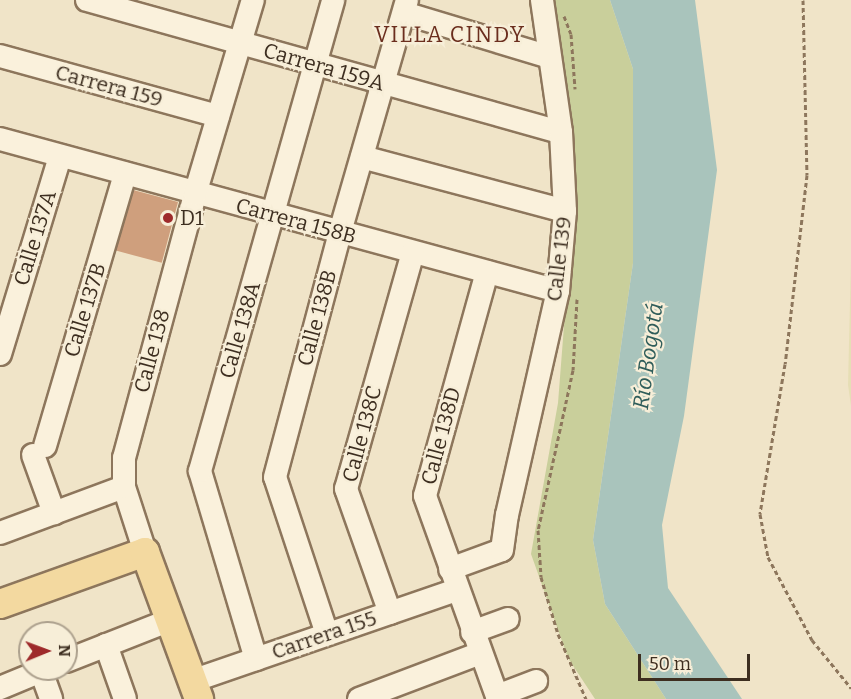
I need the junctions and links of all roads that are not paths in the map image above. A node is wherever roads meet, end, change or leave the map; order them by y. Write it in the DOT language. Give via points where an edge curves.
graph roads {
  1 [pos="87,0"];
  2 [pos="253,0"];
  3 [pos="333,0"];
  4 [pos="552,4"];
  5 [pos="405,6"];
  6 [pos="240,43"];
  7 [pos="0,56"];
  8 [pos="550,57"];
  9 [pos="315,65"];
  10 [pos="383,84"];
  11 [pos="218,116"];
  12 [pos="561,132"];
  13 [pos="0,139"];
  14 [pos="60,156"];
  15 [pos="362,157"];
  16 [pos="125,174"];
  17 [pos="195,194"];
  18 [pos="565,211"];
  19 [pos="273,214"];
  20 [pos="340,232"];
  21 [pos="413,252"];
  22 [pos="487,272"];
  23 [pos="567,290"];
  24 [pos="0,354"];
  25 [pos="124,487"];
  26 [pos="54,513"];
  27 [pos="0,533"];
  28 [pos="145,552"];
  29 [pos="453,579"];
  30 [pos="0,604"];
  31 [pos="390,613"];
  32 [pos="508,619"];
  33 [pos="170,620"];
  34 [pos="472,632"];
  35 [pos="327,634"];
  36 [pos="106,645"];
  37 [pos="481,653"];
  38 [pos="78,656"];
  39 [pos="256,659"];
  40 [pos="18,681"];
  41 [pos="47,681"];
  42 [pos="536,681"];
  43 [pos="0,688"];
  44 [pos="195,690"];
  45 [pos="498,698"];
  46 [pos="51,699"];
  47 [pos="125,699"];
  48 [pos="359,699"];
  1 -- 6 [label="street, Carrera 159A"];
  2 -- 6 [label="street, Calle 138"];
  3 -- 9 [label="street, Calle 138A"];
  4 -- 8 [label="street, Calle 139"];
  5 -- 8 [label="street"];
  5 -- 10 [label="street, Calle 138B"];
  6 -- 9 [label="street, Carrera 159A"];
  6 -- 11 [label="street, Calle 138"];
  7 -- 11 [label="street, Carrera 159"];
  8 -- 12 [label="street, Calle 139"];
  9 -- 10 [label="street, Carrera 159A"];
  9 -- 19 [label="street, Calle 138A"];
  10 -- 12 [label="street, Carrera 159A"];
  10 -- 15 [label="street, Calle 138B"];
  11 -- 17 [label="street, Calle 138"];
  12 -- 18 [label="street, Calle 139"];
  13 -- 14 [label="street, Carrera 158B"];
  14 -- 16 [label="street, Carrera 158B"];
  14 -- 24 [label="street, Calle 137A"];
  15 -- 18 [label="street"];
  15 -- 20 [label="street, Calle 138B"];
  16 -- 17 [label="street, Carrera 158B"];
  16 -- 26 [label="street, Calle 137B" via="39,451"];
  17 -- 19 [label="street, Carrera 158B"];
  17 -- 25 [label="street, Calle 138" via="127,442"];
  18 -- 23 [label="street, Calle 139"];
  19 -- 20 [label="street, Carrera 158B"];
  19 -- 39 [label="street, Calle 138A" via="200,471"];
  20 -- 21 [label="street, Carrera 158B"];
  20 -- 35 [label="street, Calle 138B" via="275,477"];
  21 -- 22 [label="street, Carrera 158B"];
  21 -- 31 [label="street, Calle 138C" via="346,489"];
  22 -- 23 [label="street, Carrera 158B"];
  22 -- 29 [label="street, Calle 138D" via="425,496"];
  23 -- 29 [label="street, Calle 139" via="507,515 502,550"];
  25 -- 26 [label="street"];
  25 -- 28 [label="street, Calle 138"];
  26 -- 27 [label="street"];
  28 -- 30 [label="main road"];
  28 -- 33 [label="main road, Calle 138"];
  29 -- 31 [label="street, Carrera 155"];
  29 -- 34 [label="street, Calle 138D"];
  31 -- 35 [label="street, Carrera 155"];
  32 -- 34 [label="street"];
  33 -- 36 [label="street"];
  33 -- 44 [label="main road, Calle 138"];
  34 -- 37 [label="street, Calle 138D"];
  35 -- 39 [label="street, Carrera 155"];
  36 -- 38 [label="street"];
  36 -- 47 [label="street"];
  37 -- 45 [label="street, Calle 138D"];
  37 -- 48 [label="street"];
  39 -- 44 [label="street, Carrera 155"];
  40 -- 43 [label="street"];
  41 -- 46 [label="street"];
  42 -- 45 [label="street"];
}
